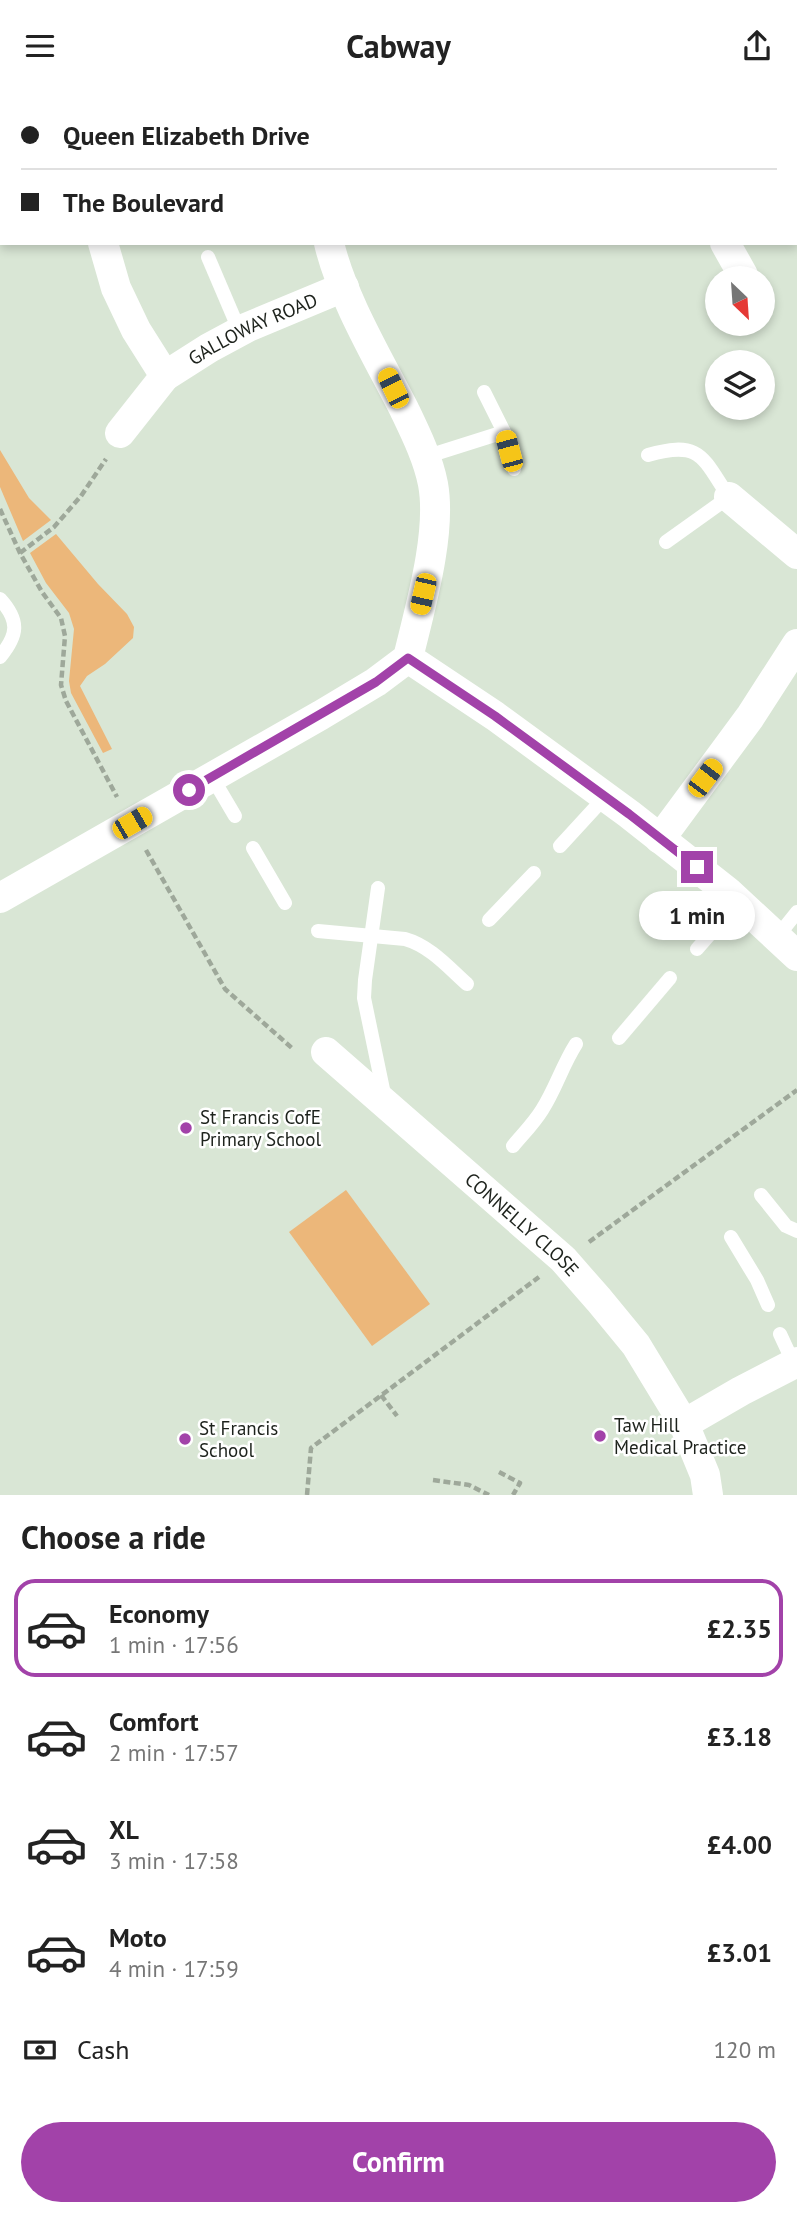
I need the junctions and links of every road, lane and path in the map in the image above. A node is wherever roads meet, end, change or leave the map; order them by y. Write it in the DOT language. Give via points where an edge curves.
graph roads {
  1 [pos="104,245"];
  2 [pos="330,245"];
  3 [pos="726,245"];
  4 [pos="208,257"];
  5 [pos="738,266"];
  6 [pos="344,287"];
  7 [pos="240,331"];
  8 [pos="165,376"];
  9 [pos="484,392"];
  10 [pos="504,432"];
  11 [pos="120,433"];
  12 [pos="648,456"];
  13 [pos="425,457"];
  14 [pos="514,469"];
  15 [pos="729,497"];
  16 [pos="0,509"];
  17 [pos="666,542"];
  18 [pos="20,553"];
  19 [pos="797,554"];
  20 [pos="0,599"];
  21 [pos="797,644"];
  22 [pos="0,657"];
  23 [pos="408,658"];
  24 [pos="212,777"];
  25 [pos="605,797"];
  26 [pos="235,816"];
  27 [pos="132,823"];
  28 [pos="660,839"];
  29 [pos="559,846"];
  30 [pos="253,848"];
  31 [pos="534,873"];
  32 [pos="377,888"];
  33 [pos="0,898"];
  34 [pos="739,901"];
  35 [pos="285,903"];
  36 [pos="797,912"];
  37 [pos="489,920"];
  38 [pos="318,930"];
  39 [pos="371,935"];
  40 [pos="787,946"];
  41 [pos="696,949"];
  42 [pos="670,978"];
  43 [pos="467,984"];
  44 [pos="619,1038"];
  45 [pos="576,1044"];
  46 [pos="312,1052"];
  47 [pos="797,1090"];
  48 [pos="386,1104"];
  49 [pos="513,1146"];
  50 [pos="761,1195"];
  51 [pos="797,1231"];
  52 [pos="731,1237"];
  53 [pos="564,1259"];
  54 [pos="768,1305"];
  55 [pos="780,1334"];
  56 [pos="795,1363"];
  57 [pos="381,1395"];
  58 [pos="397,1416"];
  59 [pos="684,1424"];
  60 [pos="499,1472"];
  61 [pos="433,1480"];
  62 [pos="307,1495"];
  63 [pos="489,1495"];
  64 [pos="513,1495"];
  65 [pos="708,1495"];
  1 -- 8 [label="street" via="116,288"];
  2 -- 6 [label="street"];
  3 -- 5 [label="street"];
  4 -- 7 [label="lane"];
  6 -- 7 [label="street, GALLOWAY ROAD"];
  6 -- 13 [label="street"];
  7 -- 8 [label="street, GALLOWAY ROAD"];
  8 -- 11 [label="street, GALLOWAY ROAD"];
  9 -- 10 [label="lane"];
  10 -- 13 [label="lane"];
  10 -- 14 [label="lane"];
  11 -- 18 [label="path" via="81,496 54,527"];
  12 -- 15 [label="lane" via="679,449 698,454"];
  13 -- 23 [label="street" via="435,514"];
  15 -- 17 [label="lane"];
  15 -- 19 [label="street"];
  16 -- 18 [label="path"];
  18 -- 27 [label="path" via="61,618 65,636 61,685 66,701"];
  20 -- 22 [label="lane" via="15,633"];
  21 -- 28 [label="street" via="750,717"];
  23 -- 24 [label="street" via="376,682"];
  23 -- 25 [label="street"];
  24 -- 26 [label="lane"];
  24 -- 27 [label="street"];
  25 -- 28 [label="street"];
  25 -- 29 [label="lane"];
  27 -- 33 [label="street"];
  27 -- 46 [label="path" via="225,989"];
  28 -- 34 [label="street"];
  30 -- 35 [label="lane"];
  31 -- 37 [label="lane"];
  32 -- 39 [label="lane"];
  34 -- 40 [label="street"];
  34 -- 41 [label="lane"];
  36 -- 40 [label="lane"];
  38 -- 39 [label="lane"];
  39 -- 43 [label="lane" via="418,943"];
  39 -- 48 [label="lane" via="365,998"];
  42 -- 44 [label="lane"];
  45 -- 49 [label="lane" via="541,1112"];
  46 -- 48 [label="street, CONNELLY CLOSE"];
  47 -- 53 [label="path"];
  48 -- 53 [label="street, CONNELLY CLOSE" via="481,1180"];
  50 -- 51 [label="lane" via="786,1226"];
  52 -- 54 [label="lane"];
  53 -- 57 [label="path"];
  53 -- 59 [label="street, CONNELLY CLOSE" via="636,1345"];
  55 -- 56 [label="lane"];
  56 -- 59 [label="street"];
  57 -- 58 [label="path"];
  57 -- 62 [label="path" via="311,1448"];
  59 -- 65 [label="street, CONNELLY CLOSE" via="705,1475"];
  60 -- 64 [label="path" via="520,1483"];
  61 -- 63 [label="path" via="469,1485"];
}
